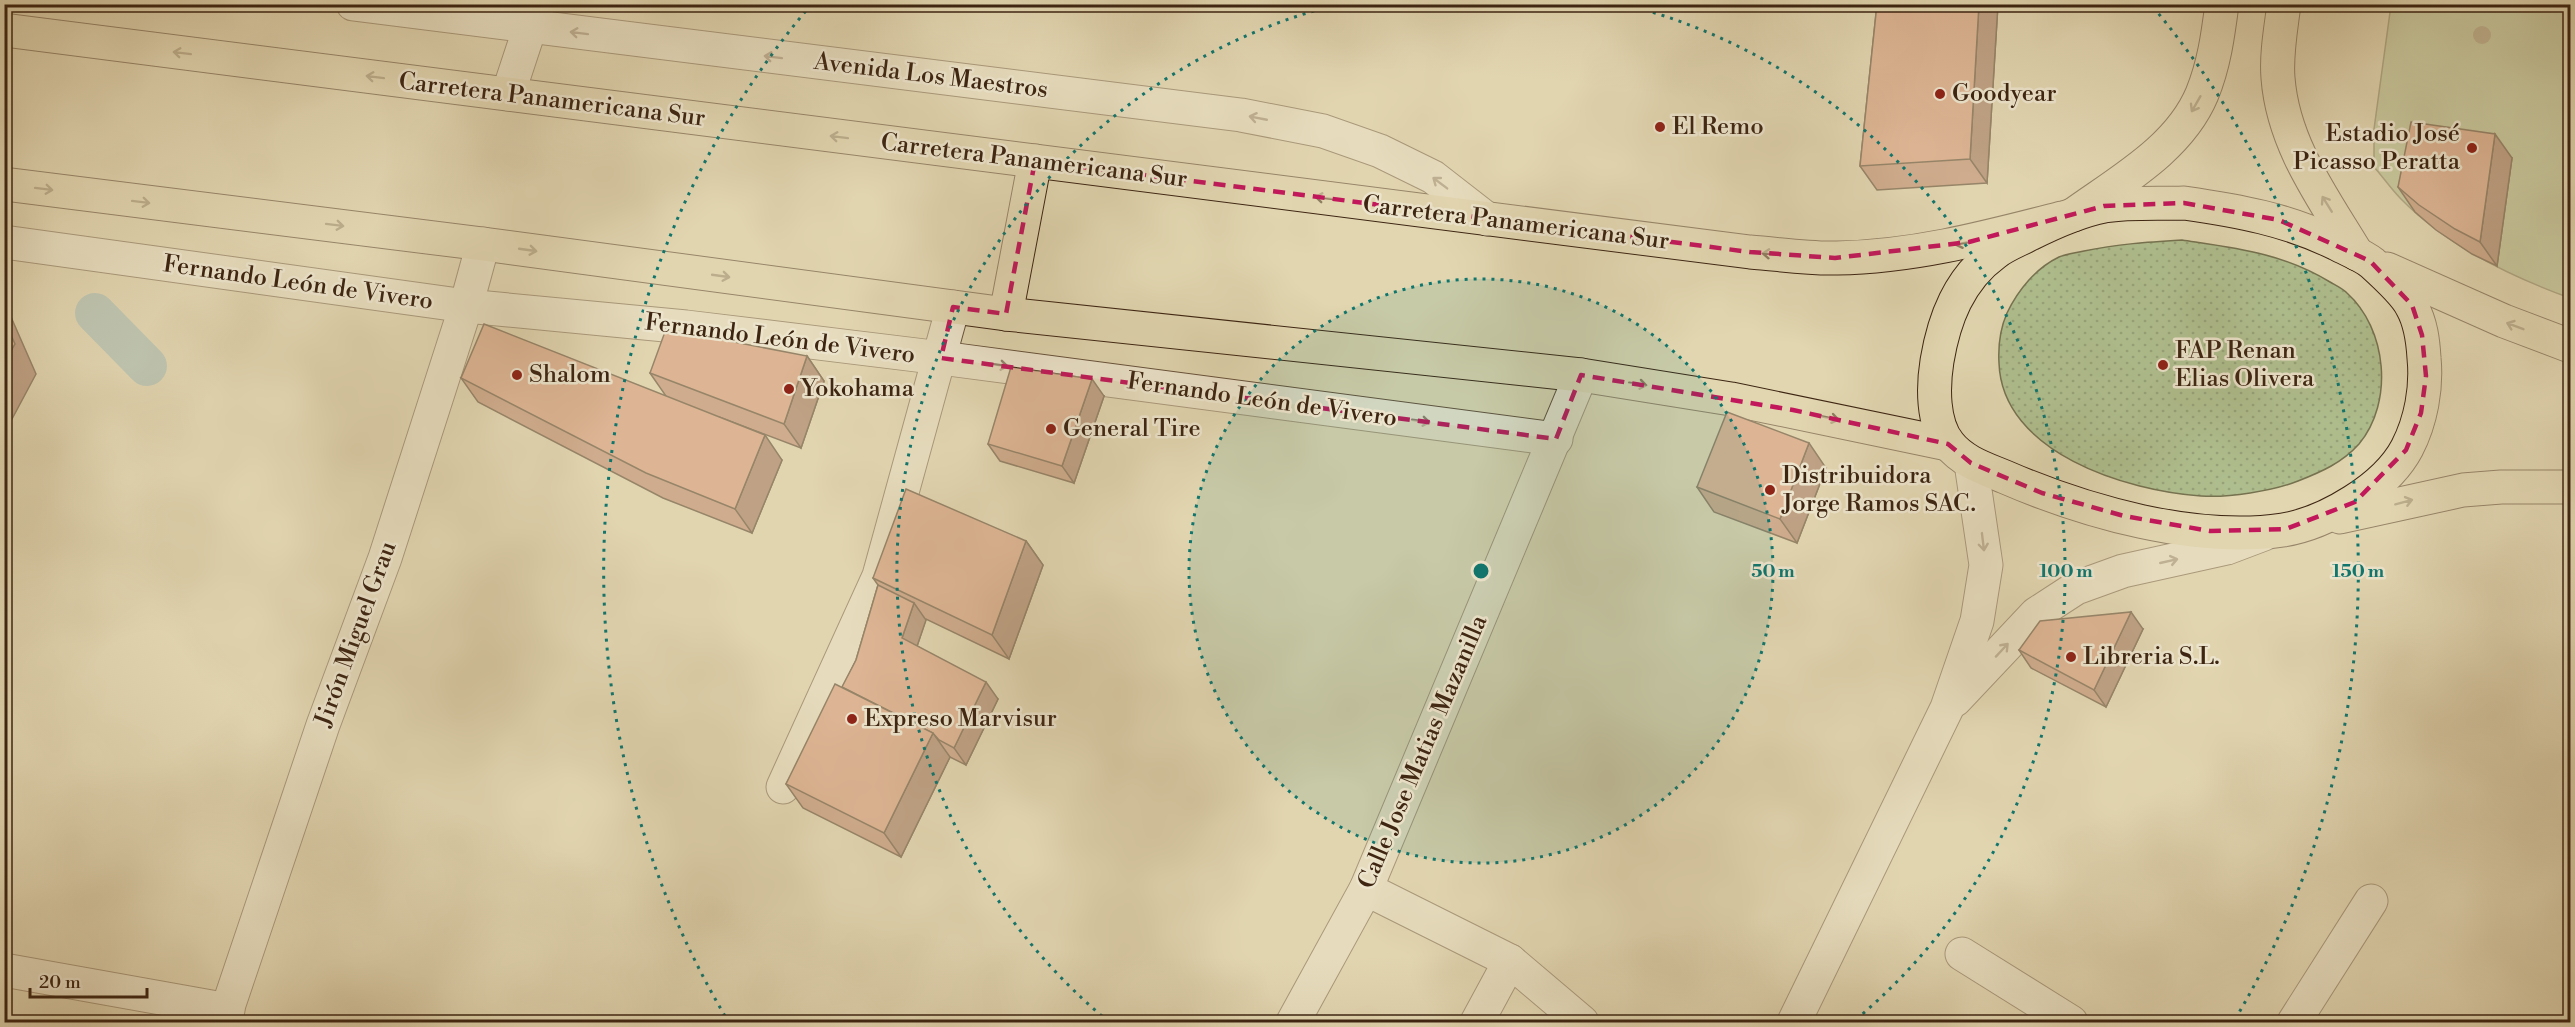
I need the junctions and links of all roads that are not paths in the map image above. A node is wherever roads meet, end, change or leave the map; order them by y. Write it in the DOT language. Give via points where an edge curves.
graph roads {
  1 [pos="353,4"];
  2 [pos="2222,4"];
  3 [pos="2284,4"];
  4 [pos="533,16"];
  5 [pos="4,30"];
  6 [pos="508,94"];
  7 [pos="1035,161"];
  8 [pos="4,184"];
  9 [pos="2067,217"];
  10 [pos="1487,219"];
  11 [pos="4,242"];
  12 [pos="483,244"];
  13 [pos="2363,258"];
  14 [pos="466,306"];
  15 [pos="953,307"];
  16 [pos="1006,314"];
  17 [pos="2571,346"];
  18 [pos="941,358"];
  19 [pos="1581,375"];
  20 [pos="1556,439"];
  21 [pos="1960,453"];
  22 [pos="2571,487"];
  23 [pos="2279,530"];
  24 [pos="1947,708"];
  25 [pos="783,787"];
  26 [pos="1366,889"];
  27 [pos="2371,901"];
  28 [pos="1962,954"];
  29 [pos="1510,961"];
  30 [pos="4,970"];
  31 [pos="225,1016"];
  32 [pos="1293,1023"];
  33 [pos="1477,1023"];
  34 [pos="1582,1023"];
  35 [pos="1794,1023"];
  36 [pos="2071,1023"];
  37 [pos="2294,1023"];
  1 -- 4 [label="street, Avenida Los Maestros"];
  2 -- 9 [label="main road, one-way" via="2216,50 2202,94 2184,125 2155,156"];
  13 -- 3 [label="main road, one-way" via="2304,168 2288,125 2278,79"];
  4 -- 6 [label="street"];
  10 -- 4 [label="street, Avenida Los Maestros, one-way" via="1432,177 1323,131 1241,115"];
  6 -- 5 [label="main road, Carretera Panamericana Sur, one-way"];
  7 -- 6 [label="main road, Carretera Panamericana Sur, one-way"];
  10 -- 7 [label="main road, Carretera Panamericana Sur, one-way"];
  7 -- 16 [label="main road"];
  8 -- 12 [label="main road, one-way"];
  9 -- 10 [label="main road, Carretera Panamericana Sur, one-way" via="1969,242 1897,254 1835,258 1750,252"];
  9 -- 13 [label="main road" via="2104,207 2145,204 2223,208 2279,220"];
  9 -- 21 [label="main road" via="1995,253 1968,279 1950,307 1935,377 1938,421"];
  11 -- 14 [label="street, Fernando León de Vivero"];
  12 -- 14 [label="street, Jirón Miguel Grau"];
  12 -- 15 [label="main road, one-way"];
  17 -- 13 [label="main road, one-way" via="2504,321"];
  13 -- 23 [label="main road" via="2412,305 2422,335 2426,376 2421,413 2406,450 2355,502 2322,518"];
  14 -- 18 [label="street, Fernando León de Vivero" via="686,327"];
  14 -- 31 [label="street, Jirón Miguel Grau" via="385,558 323,724"];
  15 -- 16 [label="main road"];
  15 -- 18 [label="street"];
  16 -- 19 [label="main road"];
  18 -- 20 [label="street, Fernando León de Vivero, one-way"];
  18 -- 25 [label="street" via="879,576"];
  19 -- 20 [label="street, Calle Jose Matias Mazanilla"];
  19 -- 21 [label="main road, one-way" via="1731,399"];
  20 -- 26 [label="street, Calle Jose Matias Mazanilla"];
  21 -- 23 [label="main road" via="2042,493 2124,516 2210,531"];
  21 -- 24 [label="street, one-way" via="1986,565 1977,621"];
  23 -- 22 [label="main road, one-way" via="2463,490"];
  24 -- 23 [label="street, one-way" via="2036,614 2076,588 2123,571 2227,548"];
  24 -- 35 [label="street"];
  26 -- 29 [label="street"];
  26 -- 32 [label="street, Calle Jose Matias Mazanilla"];
  27 -- 37 [label="street"];
  28 -- 36 [label="street"];
  29 -- 33 [label="street"];
  29 -- 34 [label="street"];
  30 -- 31 [label="street"];
}
